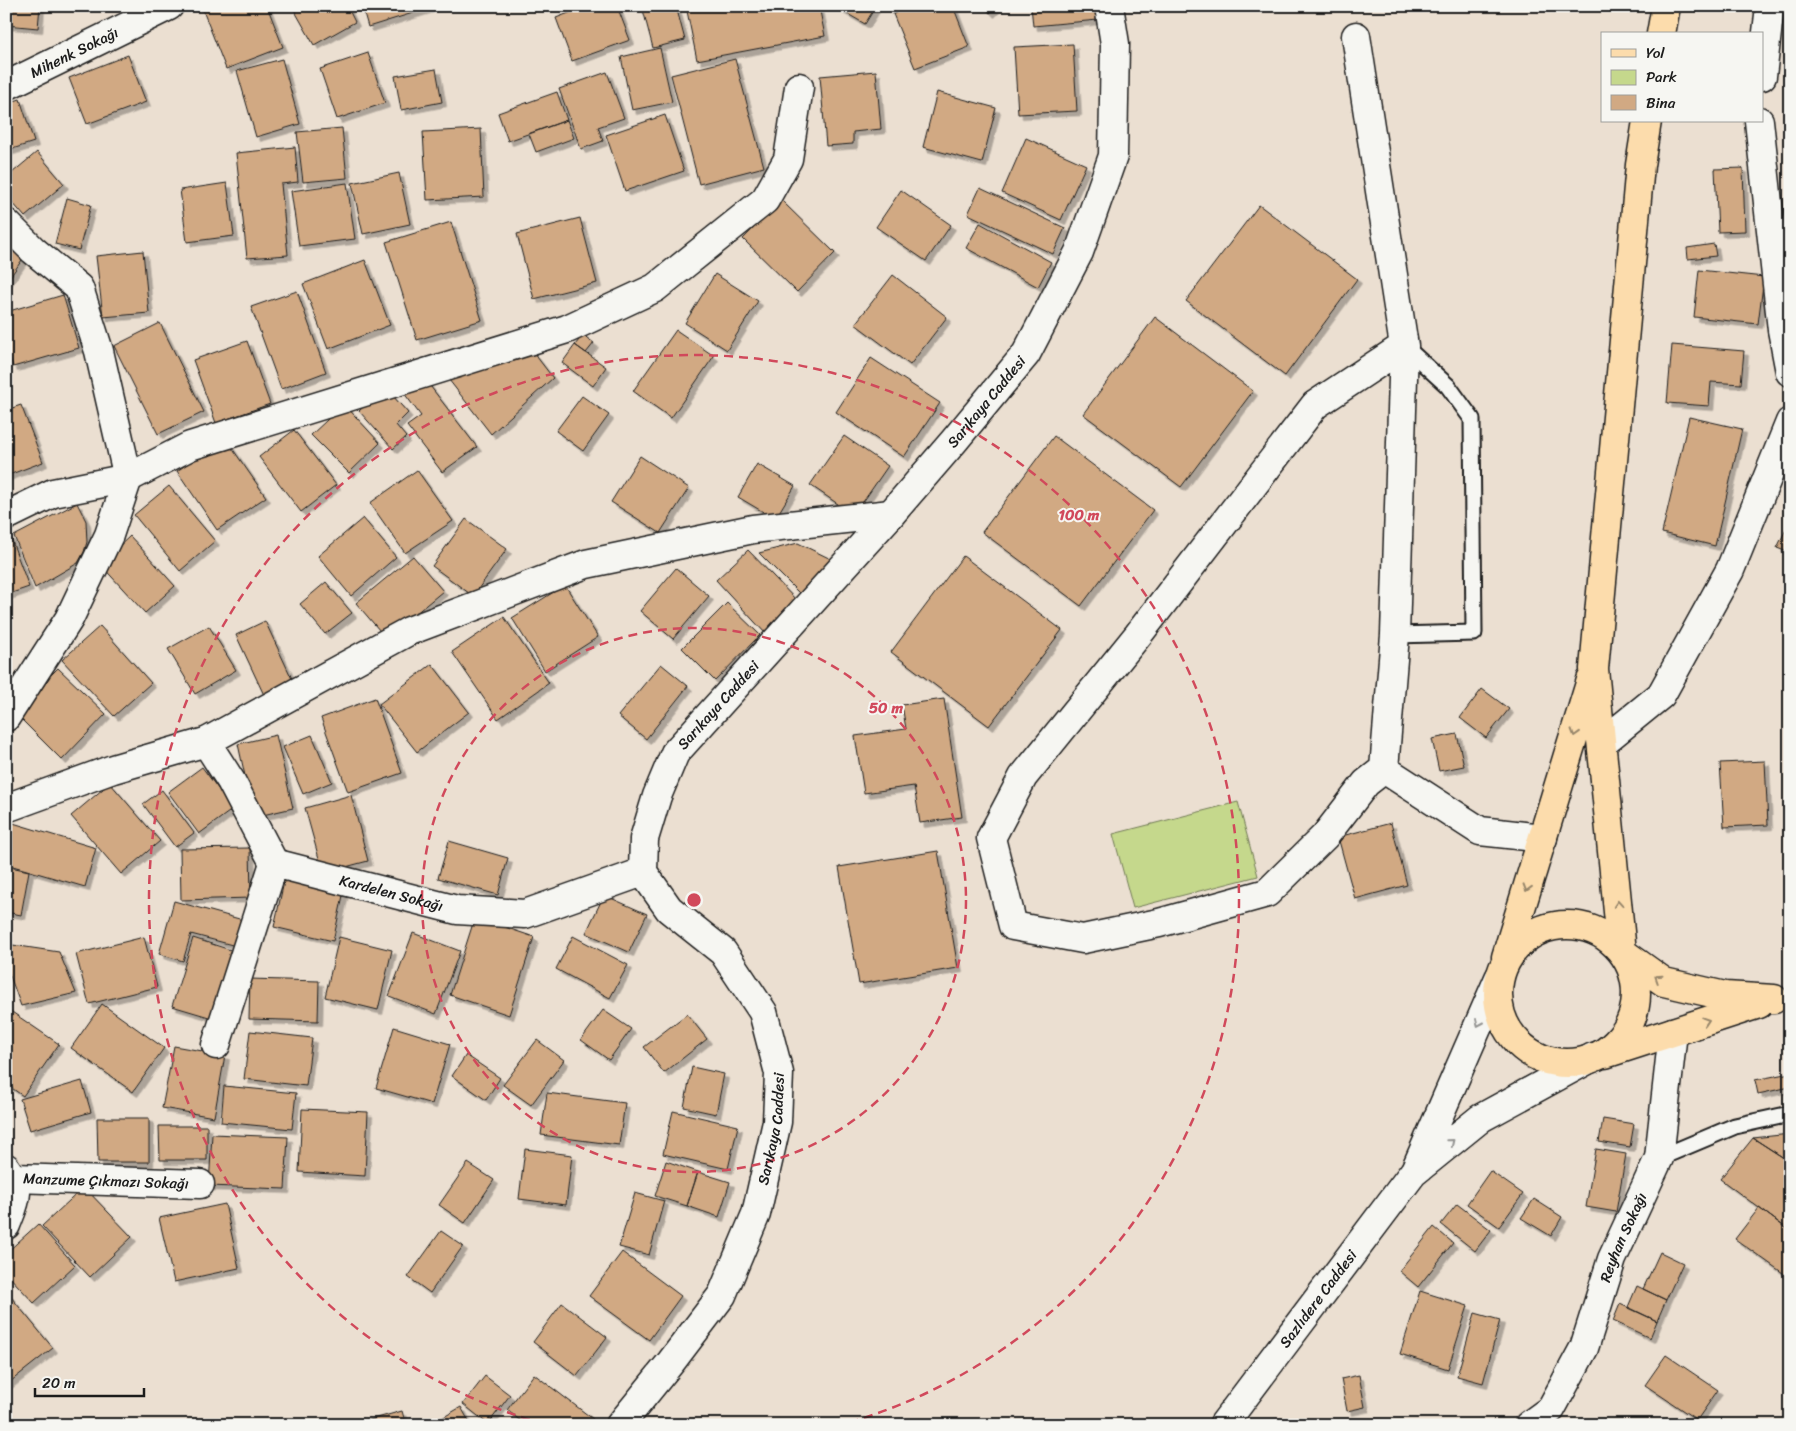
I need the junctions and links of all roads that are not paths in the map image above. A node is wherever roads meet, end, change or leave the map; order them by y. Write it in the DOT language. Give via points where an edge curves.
graph roads {
  1 [pos="169,6"];
  2 [pos="1109,6"];
  3 [pos="1666,6"];
  4 [pos="1770,6"];
  5 [pos="1661,32"];
  6 [pos="1356,36"];
  7 [pos="1764,58"];
  8 [pos="6,86"];
  9 [pos="800,87"];
  10 [pos="1647,122"];
  11 [pos="1759,122"];
  12 [pos="6,223"];
  13 [pos="1404,346"];
  14 [pos="1790,372"];
  15 [pos="1790,422"];
  16 [pos="128,478"];
  17 [pos="891,514"];
  18 [pos="6,516"];
  19 [pos="1394,635"];
  20 [pos="1594,669"];
  21 [pos="6,717"];
  22 [pos="206,742"];
  23 [pos="1602,743"];
  24 [pos="1384,769"];
  25 [pos="6,808"];
  26 [pos="1542,838"];
  27 [pos="274,864"];
  28 [pos="643,872"];
  29 [pos="1622,952"];
  30 [pos="1499,978"];
  31 [pos="1782,997"];
  32 [pos="1673,1032"];
  33 [pos="216,1045"];
  34 [pos="1593,1058"];
  35 [pos="1790,1114"];
  36 [pos="1659,1158"];
  37 [pos="10,1173"];
  38 [pos="1413,1174"];
  39 [pos="200,1184"];
  40 [pos="6,1225"];
  41 [pos="1555,1417"];
  42 [pos="620,1425"];
  43 [pos="1224,1425"];
  44 [pos="1530,1425"];
  1 -- 8 [label="street, Mihenk Sokağı"];
  2 -- 17 [label="street, Sarıkaya Caddesi" via="1116,44 1113,156 1079,252 1026,354"];
  3 -- 5 [label="main road"];
  4 -- 7 [label="street"];
  6 -- 13 [label="street"];
  9 -- 16 [label="street" via="788,159 765,200 655,288 567,329 190,446"];
  10 -- 20 [label="main road" via="1640,165"];
  11 -- 14 [label="street" via="1782,330"];
  12 -- 16 [label="street" via="79,288 99,351"];
  13 -- 19 [label="street"];
  13 -- 19 [label="lane" via="1448,386 1472,419 1474,633"];
  13 -- 24 [label="street" via="1315,405 1144,627 1023,777 991,838 1013,926 1083,939 1159,923 1267,893 1324,836 1366,783"];
  15 -- 23 [label="street" via="1730,570 1661,695"];
  16 -- 18 [label="street" via="53,493"];
  16 -- 21 [label="street" via="109,535 69,618"];
  17 -- 22 [label="street" via="752,529 586,564 409,631"];
  17 -- 28 [label="street, Sarıkaya Caddesi" via="675,753 656,796 644,838"];
  19 -- 24 [label="street"];
  20 -- 23 [label="main road"];
  20 -- 26 [label="main road, one-way"];
  22 -- 25 [label="street" via="114,769"];
  22 -- 27 [label="street" via="231,781"];
  29 -- 23 [label="main road, one-way"];
  24 -- 26 [label="street" via="1480,831"];
  26 -- 30 [label="main road, one-way"];
  27 -- 28 [label="street, Kardelen Sokağı" via="457,910 525,914"];
  27 -- 33 [label="street"];
  28 -- 42 [label="street, Sarıkaya Caddesi" via="669,909 723,952 763,1012 779,1073 777,1122 756,1214 722,1295"];
  29 -- 30 [label="main road, Sazlıdere Caddesi" via="1606,936 1586,927 1564,924 1542,929 1522,940 1508,958"];
  31 -- 29 [label="main road, one-way" via="1725,996 1664,982"];
  29 -- 34 [label="main road, Sazlıdere Caddesi" via="1632,971 1636,992 1634,1012 1625,1031 1611,1047"];
  30 -- 34 [label="main road, Sazlıdere Caddesi" via="1498,1000 1503,1021 1515,1039 1531,1053 1551,1061 1572,1063"];
  30 -- 38 [label="street, Sazlıdere Caddesi, one-way"];
  32 -- 31 [label="main road, one-way"];
  32 -- 34 [label="main road"];
  32 -- 36 [label="street, Reyhan Sokağı"];
  38 -- 34 [label="street, Sazlıdere Caddesi, one-way" via="1480,1118"];
  35 -- 36 [label="lane" via="1735,1126"];
  36 -- 41 [label="street, Reyhan Sokağı" via="1612,1259 1584,1348"];
  37 -- 39 [label="street, Manzume Çıkmazı Sokağı"];
  37 -- 40 [label="street" via="17,1198"];
  38 -- 43 [label="street, Sazlıdere Caddesi"];
  41 -- 44 [label="street, Reyhan Sokağı"];
}
